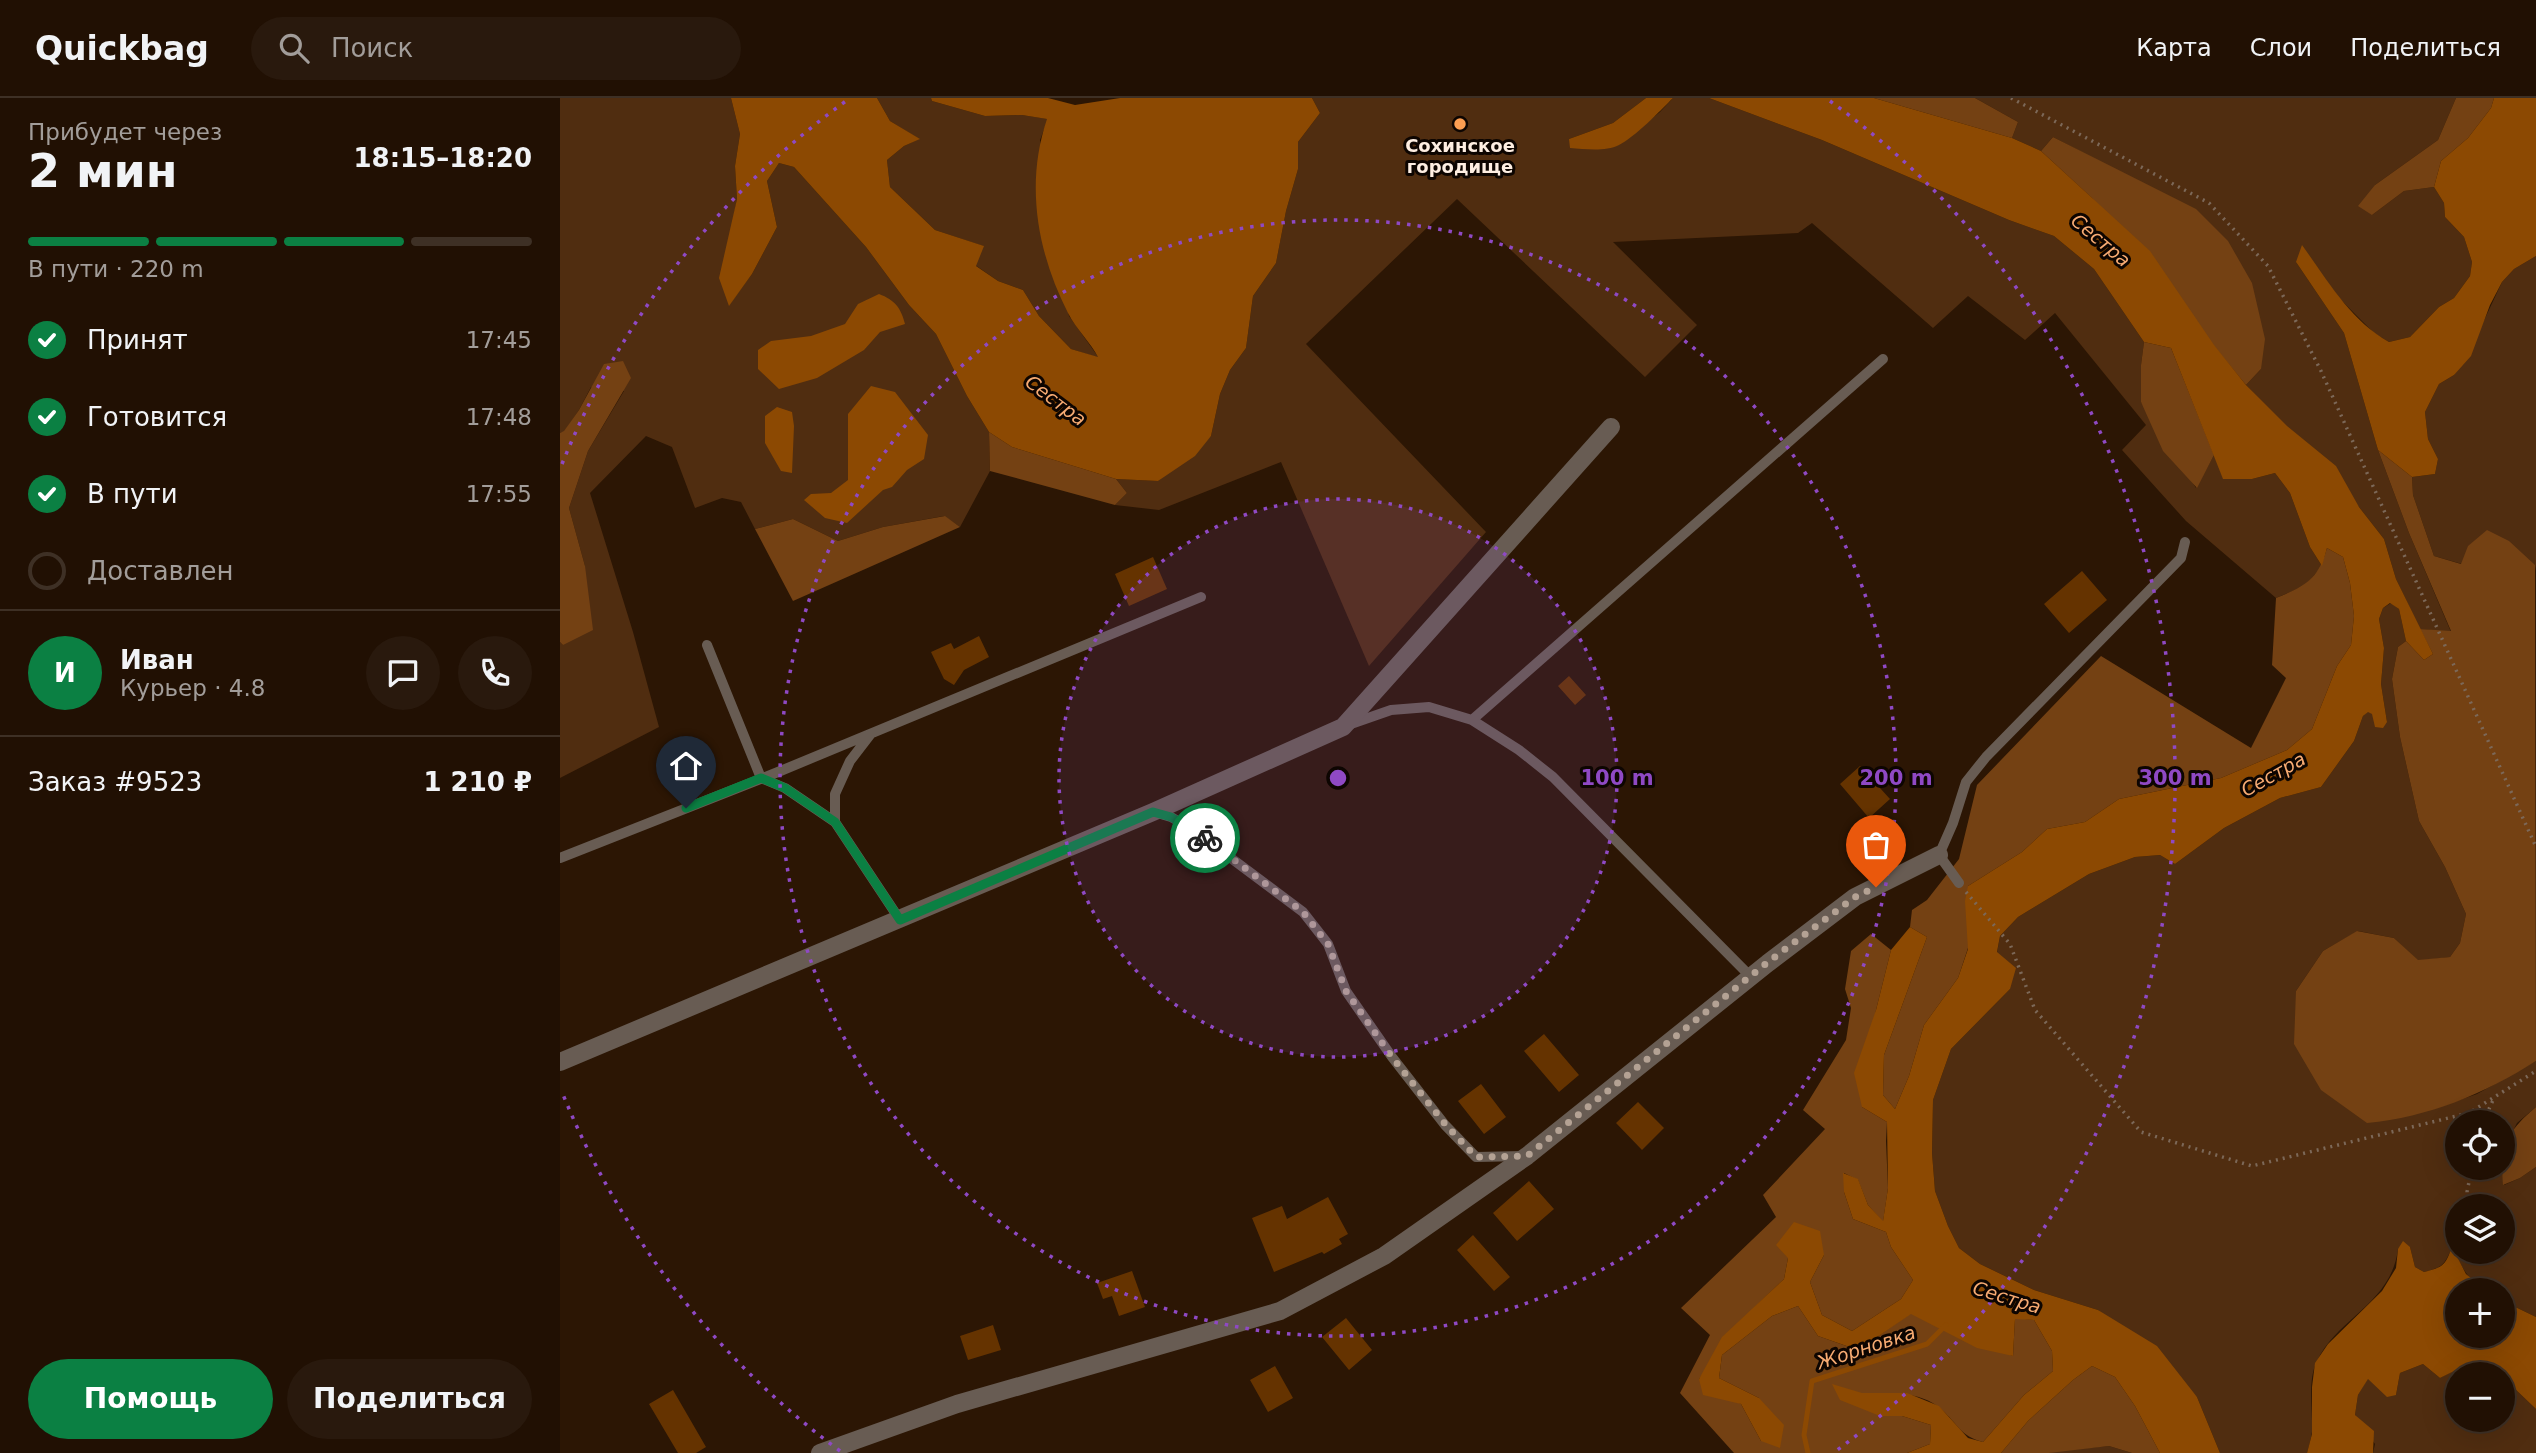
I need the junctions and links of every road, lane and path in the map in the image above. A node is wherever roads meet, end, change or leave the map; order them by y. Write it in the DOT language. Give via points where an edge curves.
graph roads {
  1 [pos="2011,98"];
  2 [pos="1883,359"];
  3 [pos="1611,427"];
  4 [pos="2185,542"];
  5 [pos="1201,597"];
  6 [pos="708,645"];
  7 [pos="1472,720"];
  8 [pos="1343,727"];
  9 [pos="873,733"];
  10 [pos="761,778"];
  11 [pos="1153,812"];
  12 [pos="835,822"];
  13 [pos="2536,847"];
  14 [pos="1939,855"];
  15 [pos="560,858"];
  16 [pos="1959,883"];
  17 [pos="900,920"];
  18 [pos="1750,976"];
  19 [pos="560,1062"];
  20 [pos="2536,1071"];
  21 [pos="2495,1096"];
  22 [pos="2489,1110"];
  23 [pos="1527,1156"];
  24 [pos="820,1453"];
  1 -- 13 [label="path" via="2209,203 2268,266 2321,371"];
  2 -- 7 [label="lane"];
  3 -- 8 [label="street"];
  4 -- 14 [label="lane" via="2181,558 1966,782"];
  5 -- 9 [label="lane"];
  6 -- 10 [label="lane"];
  7 -- 8 [label="lane" via="1429,707 1391,710"];
  7 -- 18 [label="lane" via="1553,777"];
  8 -- 11 [label="street"];
  9 -- 10 [label="lane"];
  9 -- 12 [label="lane" via="850,761 835,794"];
  10 -- 12 [label="lane" via="785,788"];
  10 -- 15 [label="lane"];
  11 -- 17 [label="street"];
  11 -- 23 [label="lane" via="1192,829 1303,912 1328,944 1346,991 1392,1057 1476,1157"];
  12 -- 17 [label="lane"];
  14 -- 16 [label="lane"];
  14 -- 18 [label="street" via="1855,897"];
  16 -- 21 [label="path" via="2010,944 2035,1010 2141,1132 2252,1166 2469,1113"];
  17 -- 19 [label="street"];
  18 -- 23 [label="street"];
  20 -- 21 [label="path"];
  21 -- 22 [label="path"];
  23 -- 24 [label="street" via="1384,1256 1279,1311 957,1404"];
}
